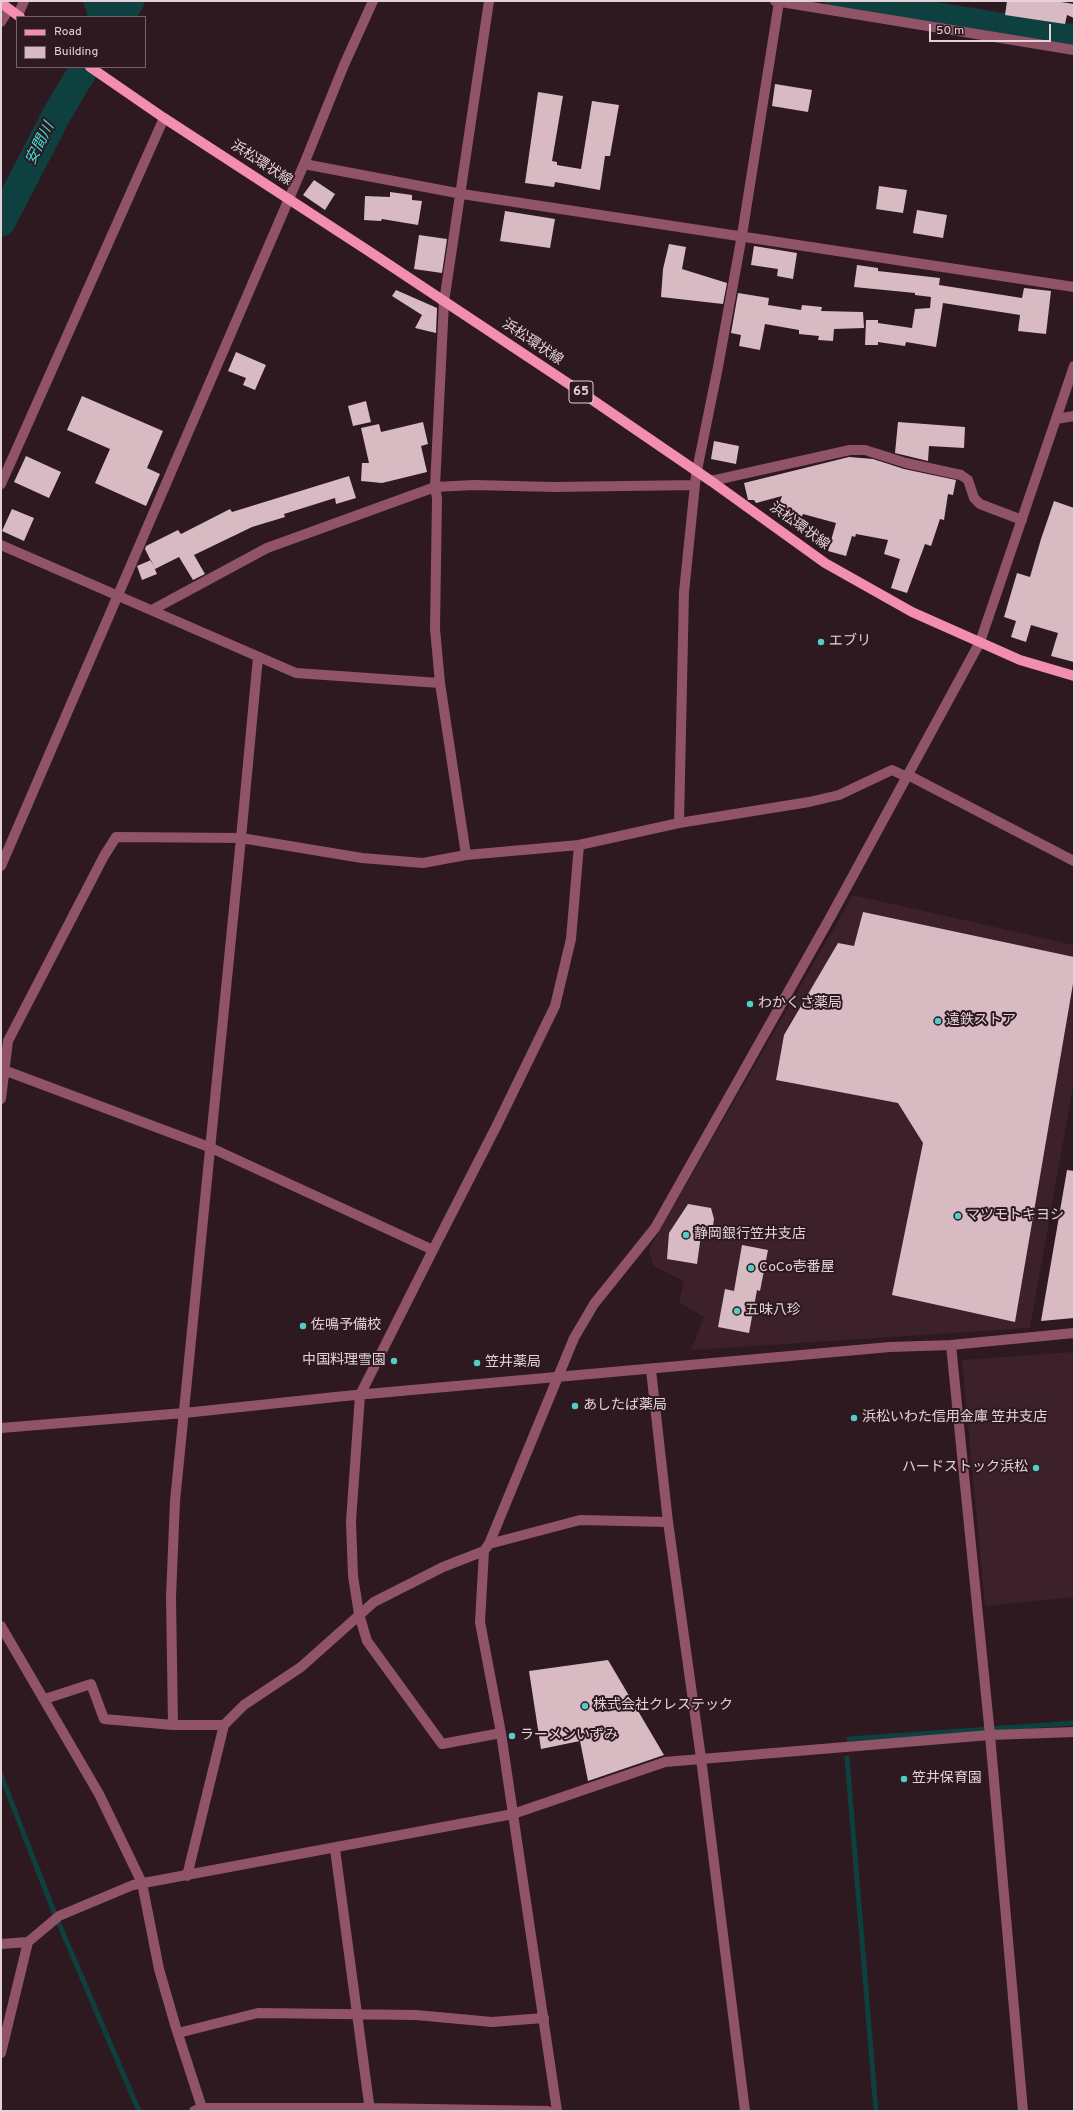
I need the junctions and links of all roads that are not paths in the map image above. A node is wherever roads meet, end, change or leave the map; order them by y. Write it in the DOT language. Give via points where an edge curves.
graph roads {
  1 [pos="24,1"];
  2 [pos="373,1"];
  3 [pos="489,1"];
  4 [pos="777,1"];
  5 [pos="12,11"];
  6 [pos="1,22"];
  7 [pos="1074,50"];
  8 [pos="91,68"];
  9 [pos="164,118"];
  10 [pos="304,164"];
  11 [pos="462,194"];
  12 [pos="288,198"];
  13 [pos="742,235"];
  14 [pos="1074,287"];
  15 [pos="444,302"];
  16 [pos="1074,366"];
  17 [pos="1074,416"];
  18 [pos="1056,419"];
  19 [pos="697,471"];
  20 [pos="711,481"];
  21 [pos="1,484"];
  22 [pos="695,485"];
  23 [pos="435,487"];
  24 [pos="1022,520"];
  25 [pos="1,545"];
  26 [pos="116,596"];
  27 [pos="152,610"];
  28 [pos="980,642"];
  29 [pos="258,657"];
  30 [pos="1074,676"];
  31 [pos="440,683"];
  32 [pos="907,776"];
  33 [pos="679,823"];
  34 [pos="241,838"];
  35 [pos="579,845"];
  36 [pos="466,855"];
  37 [pos="1074,860"];
  38 [pos="1,866"];
  39 [pos="3,1069"];
  40 [pos="1,1099"];
  41 [pos="209,1147"];
  42 [pos="433,1250"];
  43 [pos="1074,1333"];
  44 [pos="951,1345"];
  45 [pos="651,1370"];
  46 [pos="557,1377"];
  47 [pos="360,1395"];
  48 [pos="184,1413"];
  49 [pos="1,1428"];
  50 [pos="668,1522"];
  51 [pos="487,1548"];
  52 [pos="359,1614"];
  53 [pos="1,1626"];
  54 [pos="45,1699"];
  55 [pos="173,1725"];
  56 [pos="224,1725"];
  57 [pos="1074,1732"];
  58 [pos="501,1733"];
  59 [pos="989,1733"];
  60 [pos="701,1758"];
  61 [pos="513,1814"];
  62 [pos="334,1849"];
  63 [pos="187,1876"];
  64 [pos="142,1883"];
  65 [pos="28,1942"];
  66 [pos="1,1944"];
  67 [pos="357,2014"];
  68 [pos="544,2018"];
  69 [pos="178,2033"];
  70 [pos="1,2053"];
  71 [pos="370,2109"];
  72 [pos="198,2110"];
  73 [pos="548,2111"];
  74 [pos="557,2111"];
  75 [pos="745,2111"];
  76 [pos="1023,2111"];
  1 -- 5 [label="street"];
  2 -- 10 [label="street" via="344,64"];
  3 -- 11 [label="street"];
  4 -- 7 [label="street"];
  4 -- 13 [label="street"];
  5 -- 6 [label="street"];
  8 -- 9 [label="main road, 浜松環状線 / 65"];
  9 -- 12 [label="main road, 浜松環状線 / 65"];
  9 -- 21 [label="street"];
  10 -- 11 [label="street"];
  10 -- 12 [label="street"];
  11 -- 13 [label="street"];
  11 -- 15 [label="street"];
  12 -- 15 [label="main road, 浜松環状線 / 65"];
  12 -- 26 [label="street"];
  13 -- 14 [label="street"];
  13 -- 19 [label="street"];
  15 -- 19 [label="main road, 浜松環状線 / 65"];
  15 -- 23 [label="street"];
  16 -- 18 [label="street"];
  17 -- 18 [label="street"];
  18 -- 24 [label="street"];
  19 -- 20 [label="main road, 浜松環状線 / 65"];
  19 -- 22 [label="street"];
  20 -- 24 [label="street" via="850,450 865,450 906,463 961,475 968,480 974,498 980,504"];
  20 -- 28 [label="main road, 浜松環状線 / 65" via="825,564 912,612"];
  22 -- 23 [label="street"];
  22 -- 33 [label="street" via="684,592"];
  23 -- 27 [label="street" via="266,548"];
  23 -- 31 [label="street" via="435,628"];
  24 -- 28 [label="street"];
  25 -- 26 [label="street"];
  26 -- 27 [label="street"];
  26 -- 38 [label="street"];
  27 -- 29 [label="street"];
  28 -- 30 [label="main road, 浜松環状線 / 65" via="1020,660"];
  28 -- 32 [label="street"];
  29 -- 31 [label="street" via="296,672"];
  29 -- 34 [label="street"];
  31 -- 36 [label="street"];
  32 -- 33 [label="street" via="892,770 839,795"];
  32 -- 37 [label="street"];
  32 -- 46 [label="street" via="655,1228 594,1304 574,1338"];
  33 -- 35 [label="street"];
  34 -- 36 [label="street" via="362,858 423,863"];
  34 -- 39 [label="street" via="116,837 8,1041"];
  34 -- 41 [label="street"];
  35 -- 36 [label="street"];
  35 -- 42 [label="street" via="571,939 554,1006"];
  39 -- 40 [label="street"];
  39 -- 41 [label="street"];
  41 -- 42 [label="street"];
  41 -- 48 [label="street"];
  42 -- 47 [label="street"];
  43 -- 44 [label="street"];
  44 -- 45 [label="street" via="890,1347"];
  44 -- 59 [label="street"];
  45 -- 46 [label="street"];
  45 -- 50 [label="street"];
  46 -- 47 [label="street"];
  46 -- 51 [label="street"];
  47 -- 48 [label="street"];
  47 -- 52 [label="street" via="351,1521 353,1576"];
  48 -- 49 [label="street"];
  48 -- 55 [label="street" via="175,1501 172,1582"];
  50 -- 51 [label="street" via="580,1520"];
  50 -- 60 [label="street"];
  51 -- 52 [label="street" via="394,1590"];
  51 -- 58 [label="street" via="480,1622"];
  52 -- 56 [label="street" via="301,1667 244,1705"];
  52 -- 58 [label="street" via="366,1642 442,1744"];
  53 -- 54 [label="street"];
  54 -- 55 [label="street" via="91,1684 104,1719"];
  54 -- 64 [label="street" via="99,1794"];
  55 -- 56 [label="street"];
  56 -- 63 [label="street"];
  57 -- 59 [label="street"];
  58 -- 61 [label="street"];
  59 -- 60 [label="street"];
  59 -- 76 [label="street"];
  60 -- 61 [label="street" via="664,1762"];
  60 -- 75 [label="street"];
  61 -- 62 [label="street"];
  61 -- 68 [label="street"];
  62 -- 63 [label="street"];
  62 -- 67 [label="street"];
  63 -- 64 [label="street"];
  64 -- 65 [label="street" via="133,1884 57,1917"];
  64 -- 69 [label="street" via="159,1969"];
  65 -- 66 [label="street"];
  65 -- 70 [label="street"];
  67 -- 68 [label="street" via="416,2015 492,2022"];
  67 -- 69 [label="street" via="258,2013"];
  67 -- 71 [label="street"];
  68 -- 74 [label="street"];
  69 -- 72 [label="street"];
  71 -- 72 [label="street"];
  71 -- 73 [label="street"];
}
